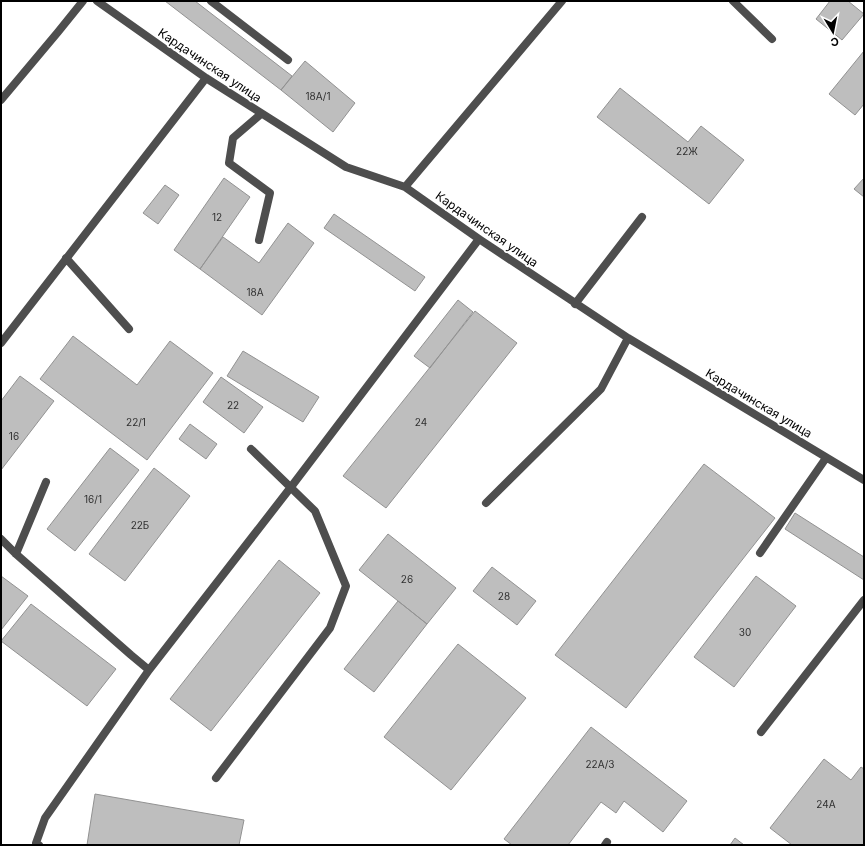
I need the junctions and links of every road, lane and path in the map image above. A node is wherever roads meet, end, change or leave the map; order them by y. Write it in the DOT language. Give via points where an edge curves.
graph roads {
  1 [pos="83,1"];
  2 [pos="97,1"];
  3 [pos="211,1"];
  4 [pos="562,1"];
  5 [pos="733,1"];
  6 [pos="772,39"];
  7 [pos="288,60"];
  8 [pos="206,78"];
  9 [pos="1,100"];
  10 [pos="261,114"];
  11 [pos="405,186"];
  12 [pos="642,217"];
  13 [pos="260,240"];
  14 [pos="479,240"];
  15 [pos="66,258"];
  16 [pos="575,304"];
  17 [pos="130,329"];
  18 [pos="628,338"];
  19 [pos="1,343"];
  20 [pos="252,449"];
  21 [pos="826,458"];
  22 [pos="864,480"];
  23 [pos="46,482"];
  24 [pos="291,487"];
  25 [pos="486,503"];
  26 [pos="1,539"];
  27 [pos="760,553"];
  28 [pos="16,554"];
  29 [pos="864,600"];
  30 [pos="149,670"];
  31 [pos="761,732"];
  32 [pos="216,778"];
  33 [pos="35,844"];
  1 -- 9 [label="lane"];
  2 -- 8 [label="lane, Кардачинская улица"];
  3 -- 7 [label="lane"];
  4 -- 11 [label="lane"];
  5 -- 6 [label="lane"];
  8 -- 10 [label="lane, Кардачинская улица"];
  8 -- 15 [label="lane"];
  10 -- 11 [label="lane, Кардачинская улица" via="346,167"];
  10 -- 13 [label="lane" via="233,138 229,163 270,194"];
  11 -- 14 [label="lane, Кардачинская улица"];
  12 -- 16 [label="lane"];
  14 -- 16 [label="lane, Кардачинская улица"];
  14 -- 24 [label="lane"];
  15 -- 17 [label="lane"];
  15 -- 19 [label="lane"];
  16 -- 18 [label="lane, Кардачинская улица"];
  18 -- 21 [label="lane, Кардачинская улица"];
  18 -- 25 [label="lane" via="601,389"];
  20 -- 24 [label="lane"];
  21 -- 22 [label="lane, Кардачинская улица"];
  21 -- 27 [label="lane"];
  23 -- 28 [label="lane"];
  24 -- 30 [label="lane"];
  24 -- 32 [label="lane" via="315,511 346,586 330,628"];
  26 -- 28 [label="lane"];
  28 -- 30 [label="lane"];
  29 -- 31 [label="lane"];
  30 -- 33 [label="lane" via="45,818"];
}
